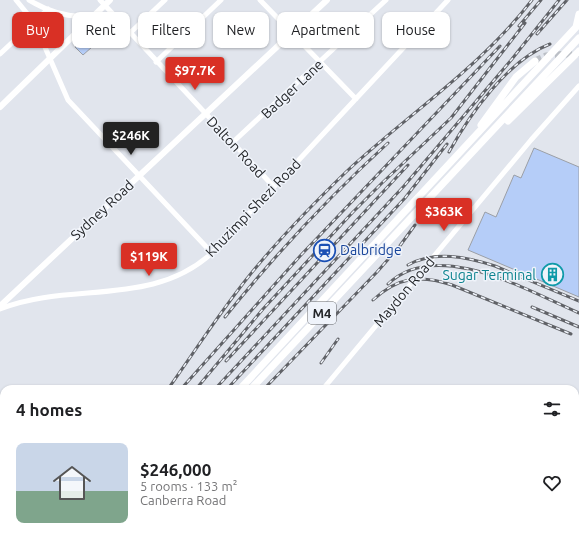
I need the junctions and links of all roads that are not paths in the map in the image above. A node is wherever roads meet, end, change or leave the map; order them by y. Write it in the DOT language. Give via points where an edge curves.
graph roads {
  1 [pos="16,0"];
  2 [pos="29,0"];
  3 [pos="100,0"];
  4 [pos="110,0"];
  5 [pos="165,0"];
  6 [pos="221,0"];
  7 [pos="260,0"];
  8 [pos="327,0"];
  9 [pos="386,0"];
  10 [pos="448,0"];
  11 [pos="105,5"];
  12 [pos="48,9"];
  13 [pos="26,12"];
  14 [pos="45,12"];
  15 [pos="97,12"];
  16 [pos="111,12"];
  17 [pos="314,12"];
  18 [pos="579,14"];
  19 [pos="72,16"];
  20 [pos="277,18"];
  21 [pos="578,26"];
  22 [pos="130,33"];
  23 [pos="72,37"];
  24 [pos="579,38"];
  25 [pos="12,43"];
  26 [pos="277,45"];
  27 [pos="45,48"];
  28 [pos="306,48"];
  29 [pos="579,51"];
  30 [pos="0,54"];
  31 [pos="50,59"];
  32 [pos="156,62"];
  33 [pos="535,62"];
  34 [pos="320,63"];
  35 [pos="579,87"];
  36 [pos="356,99"];
  37 [pos="0,107"];
  38 [pos="204,114"];
  39 [pos="474,137"];
  40 [pos="232,144"];
  41 [pos="469,156"];
  42 [pos="138,176"];
  43 [pos="274,187"];
  44 [pos="212,253"];
  45 [pos="0,306"];
  46 [pos="0,309"];
  47 [pos="244,385"];
  48 [pos="255,385"];
  49 [pos="326,385"];
  1 -- 13 [label="street"];
  2 -- 12 [label="street"];
  3 -- 11 [label="street, Dalton Road"];
  4 -- 11 [label="main road"];
  5 -- 22 [label="street"];
  6 -- 32 [label="street"];
  7 -- 20 [label="street"];
  8 -- 17 [label="main road, Sydney Road"];
  9 -- 34 [label="street, Badger Lane"];
  10 -- 36 [label="street, Khuzimpi Shezi Road"];
  11 -- 15 [label="main road"];
  11 -- 16 [label="street, Dalton Road"];
  12 -- 14 [label="street"];
  12 -- 19 [label="street"];
  18 -- 21 [label="highway"];
  21 -- 39 [label="highway, M4"];
  22 -- 32 [label="street, Dalton Road"];
  23 -- 31 [label="main road"];
  24 -- 41 [label="highway, M4"];
  25 -- 30 [label="street"];
  26 -- 38 [label="main road, Sydney Road"];
  27 -- 31 [label="street"];
  28 -- 34 [label="street"];
  29 -- 41 [label="highway"];
  31 -- 37 [label="main road"];
  31 -- 42 [label="street" via="68,100"];
  32 -- 38 [label="street, Dalton Road"];
  33 -- 39 [label="highway" via="516,77 484,119"];
  34 -- 36 [label="street"];
  34 -- 40 [label="street, Badger Lane"];
  35 -- 49 [label="street, Maydon Road" via="531,140"];
  36 -- 43 [label="street, Khuzimpi Shezi Road"];
  38 -- 40 [label="street, Dalton Road"];
  38 -- 42 [label="main road, Sydney Road"];
  39 -- 47 [label="highway, M4"];
  40 -- 43 [label="street, Dalton Road"];
  41 -- 48 [label="highway, M4"];
  42 -- 44 [label="street"];
  42 -- 45 [label="main road, Sydney Road"];
  43 -- 44 [label="street, Khuzimpi Shezi Road"];
  44 -- 46 [label="street, Khuzimpi Shezi Road" via="188,272 158,284 41,298"];
}
